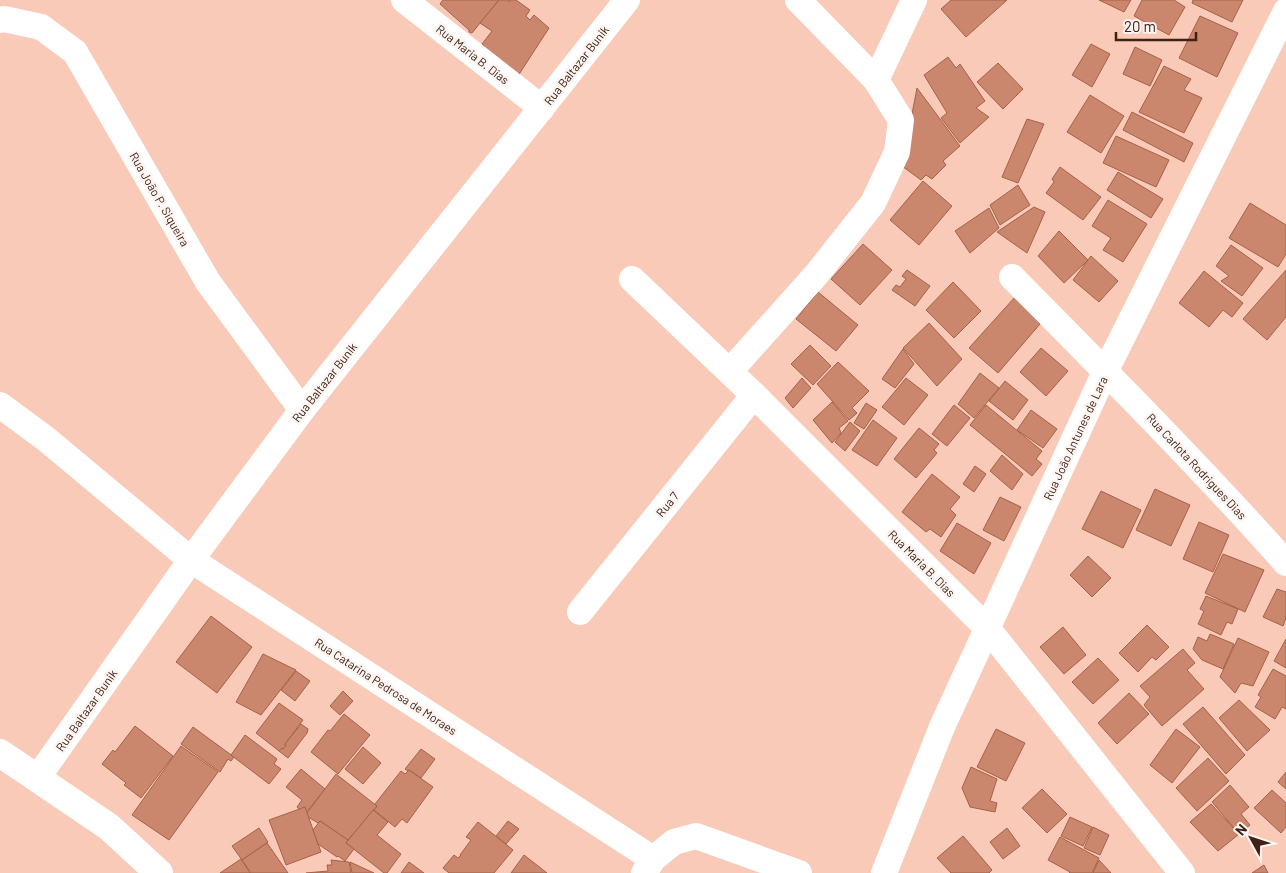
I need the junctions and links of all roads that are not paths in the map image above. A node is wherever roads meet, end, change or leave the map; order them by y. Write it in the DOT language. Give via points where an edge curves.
graph roads {
  1 [pos="404,0"];
  2 [pos="627,0"];
  3 [pos="798,0"];
  4 [pos="914,0"];
  5 [pos="1286,11"];
  6 [pos="0,20"];
  7 [pos="876,80"];
  8 [pos="542,108"];
  9 [pos="1012,277"];
  10 [pos="632,279"];
  11 [pos="730,371"];
  12 [pos="1105,372"];
  13 [pos="754,395"];
  14 [pos="0,405"];
  15 [pos="302,410"];
  16 [pos="192,560"];
  17 [pos="1286,562"];
  18 [pos="580,612"];
  19 [pos="988,629"];
  20 [pos="0,753"];
  21 [pos="38,777"];
  22 [pos="648,866"];
  23 [pos="159,873"];
  24 [pos="799,873"];
  25 [pos="884,873"];
  26 [pos="1182,873"];
  1 -- 8 [label="street, Rua Maria B. Dias"];
  2 -- 8 [label="street, Rua Baltazar Bunik"];
  3 -- 7 [label="street"];
  4 -- 7 [label="street"];
  5 -- 12 [label="street, Rua João Antunes de Lara"];
  6 -- 15 [label="street, Rua João P. Siqueira" via="41,27 75,52 208,282"];
  7 -- 11 [label="street" via="901,120 896,152 872,203 816,275"];
  8 -- 15 [label="street, Rua Baltazar Bunik"];
  9 -- 12 [label="street, Rua Carlota Rodrigues Dias"];
  10 -- 11 [label="street, Rua Maria B. Dias"];
  11 -- 13 [label="street, Rua Maria B. Dias"];
  12 -- 17 [label="street, Rua Carlota Rodrigues Dias"];
  12 -- 19 [label="street, Rua João Antunes de Lara"];
  13 -- 18 [label="street, Rua 7"];
  13 -- 19 [label="street, Rua Maria B. Dias"];
  14 -- 16 [label="street, Rua Catarina Pedrosa de Moraes"];
  15 -- 16 [label="street, Rua Baltazar Bunik"];
  16 -- 21 [label="street, Rua Baltazar Bunik"];
  16 -- 22 [label="street, Rua Catarina Pedrosa de Moraes"];
  19 -- 25 [label="street, Rua João Antunes de Lara" via="942,727"];
  19 -- 26 [label="street, Rua Maria B. Dias"];
  20 -- 21 [label="main road"];
  21 -- 23 [label="main road" via="109,827"];
  22 -- 24 [label="street, Rua Catarina Pedrosa de Moraes" via="674,842 696,836"];
}
